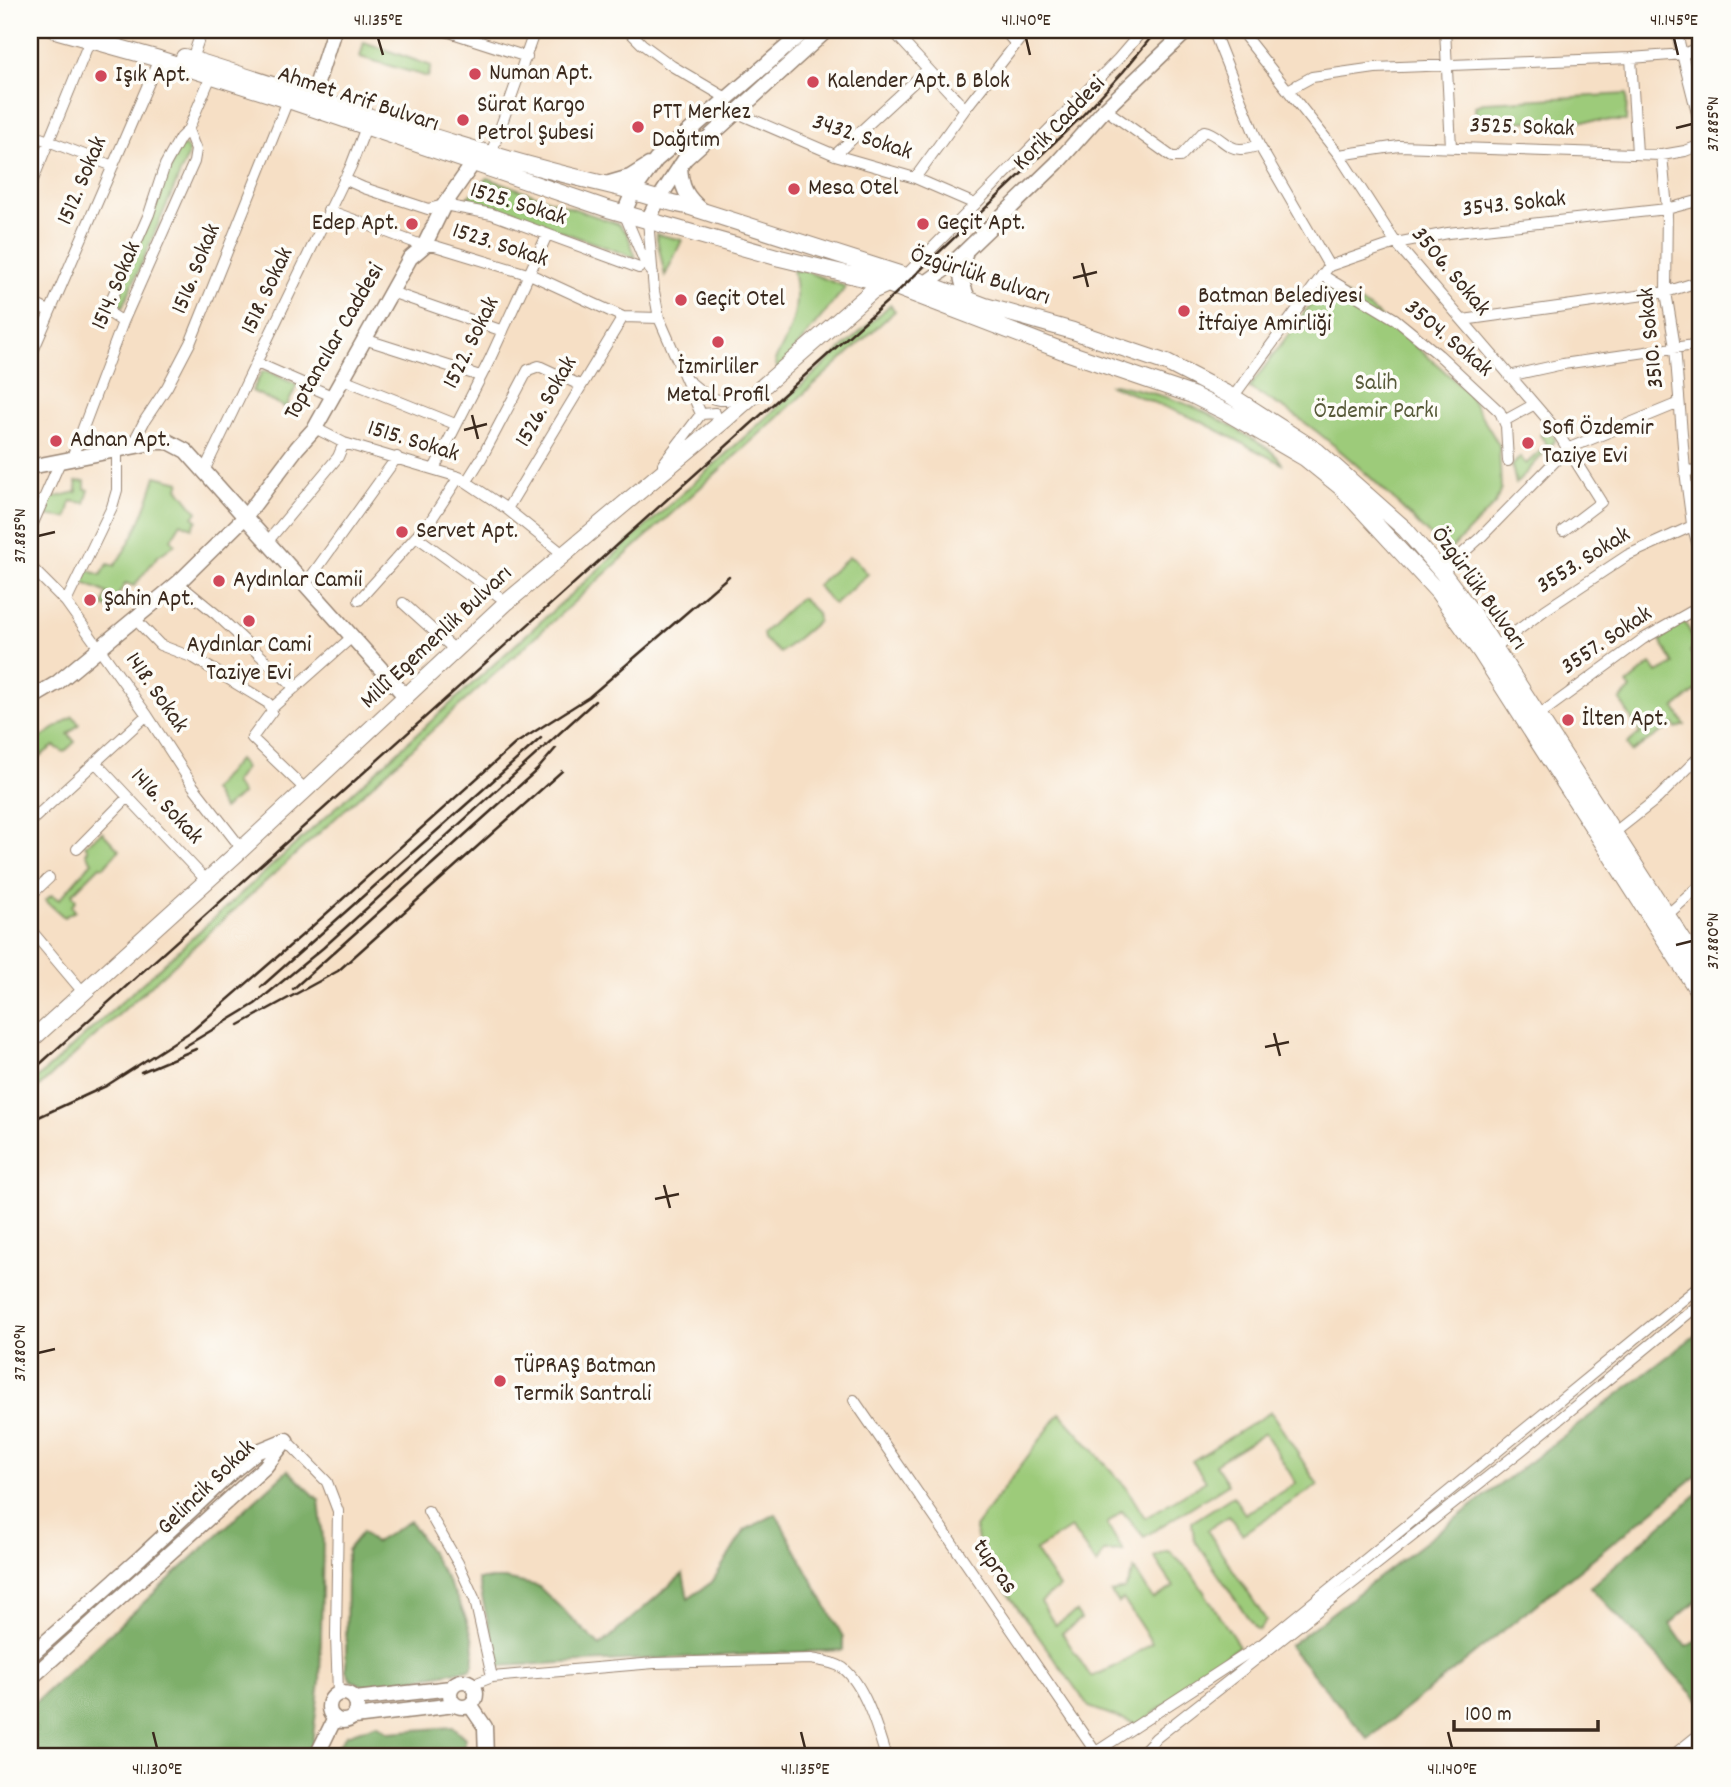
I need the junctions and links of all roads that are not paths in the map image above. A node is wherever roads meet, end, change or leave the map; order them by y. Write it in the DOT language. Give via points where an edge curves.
graph roads {
  1 [pos="55,30"];
  2 [pos="202,30"];
  3 [pos="334,30"];
  4 [pos="443,30"];
  5 [pos="535,30"];
  6 [pos="777,30"];
  7 [pos="827,30"];
  8 [pos="892,30"];
  9 [pos="1004,30"];
  10 [pos="1027,30"];
  11 [pos="1143,30"];
  12 [pos="1188,30"];
  13 [pos="1213,30"];
  14 [pos="1240,30"];
  15 [pos="1445,30"];
  16 [pos="1676,30"];
  17 [pos="632,31"];
  18 [pos="94,32"];
  19 [pos="801,35"];
  20 [pos="1016,44"];
  21 [pos="1701,46"];
  22 [pos="1684,54"];
  23 [pos="527,57"];
  24 [pos="1631,58"];
  25 [pos="159,59"];
  26 [pos="192,59"];
  27 [pos="1446,67"];
  28 [pos="927,70"];
  29 [pos="211,76"];
  30 [pos="1288,90"];
  31 [pos="310,96"];
  32 [pos="728,99"];
  33 [pos="288,100"];
  34 [pos="965,109"];
  35 [pos="1105,109"];
  36 [pos="735,112"];
  37 [pos="366,127"];
  38 [pos="1701,128"];
  39 [pos="188,130"];
  40 [pos="30,134"];
  41 [pos="49,141"];
  42 [pos="1259,145"];
  43 [pos="1701,145"];
  44 [pos="1451,147"];
  45 [pos="1637,153"];
  46 [pos="491,154"];
  47 [pos="835,155"];
  48 [pos="1339,155"];
  49 [pos="1662,155"];
  50 [pos="656,160"];
  51 [pos="474,162"];
  52 [pos="113,166"];
  53 [pos="680,166"];
  54 [pos="915,178"];
  55 [pos="344,179"];
  56 [pos="606,184"];
  57 [pos="30,187"];
  58 [pos="634,192"];
  59 [pos="658,200"];
  60 [pos="1701,200"];
  61 [pos="975,204"];
  62 [pos="444,205"];
  63 [pos="1667,209"];
  64 [pos="328,210"];
  65 [pos="703,211"];
  66 [pos="624,213"];
  67 [pos="648,220"];
  68 [pos="547,234"];
  69 [pos="1396,243"];
  70 [pos="424,246"];
  71 [pos="967,251"];
  72 [pos="845,258"];
  73 [pos="1329,267"];
  74 [pos="639,268"];
  75 [pos="875,268"];
  76 [pos="653,273"];
  77 [pos="529,274"];
  78 [pos="1322,275"];
  79 [pos="855,276"];
  80 [pos="905,276"];
  81 [pos="1701,281"];
  82 [pos="926,283"];
  83 [pos="888,285"];
  84 [pos="391,292"];
  85 [pos="1666,292"];
  86 [pos="968,298"];
  87 [pos="30,302"];
  88 [pos="49,311"];
  89 [pos="847,313"];
  90 [pos="623,317"];
  91 [pos="659,318"];
  92 [pos="1463,320"];
  93 [pos="123,322"];
  94 [pos="503,331"];
  95 [pos="364,339"];
  96 [pos="1701,344"];
  97 [pos="1116,345"];
  98 [pos="1675,347"];
  99 [pos="30,358"];
  100 [pos="257,363"];
  101 [pos="1106,366"];
  102 [pos="480,376"];
  103 [pos="1509,376"];
  104 [pos="343,379"];
  105 [pos="687,380"];
  106 [pos="580,385"];
  107 [pos="754,393"];
  108 [pos="334,397"];
  109 [pos="1233,397"];
  110 [pos="1679,403"];
  111 [pos="1533,405"];
  112 [pos="701,414"];
  113 [pos="1504,421"];
  114 [pos="455,424"];
  115 [pos="716,427"];
  116 [pos="315,428"];
  117 [pos="344,443"];
  118 [pos="124,449"];
  119 [pos="1567,449"];
  120 [pos="397,457"];
  121 [pos="66,461"];
  122 [pos="1508,461"];
  123 [pos="434,469"];
  124 [pos="32,470"];
  125 [pos="1701,470"];
  126 [pos="204,471"];
  127 [pos="1685,471"];
  128 [pos="463,479"];
  129 [pos="650,481"];
  130 [pos="507,509"];
  131 [pos="245,517"];
  132 [pos="1697,523"];
  133 [pos="30,530"];
  134 [pos="1563,531"];
  135 [pos="417,537"];
  136 [pos="268,541"];
  137 [pos="563,554"];
  138 [pos="1701,557"];
  139 [pos="30,566"];
  140 [pos="1442,572"];
  141 [pos="178,583"];
  142 [pos="305,585"];
  143 [pos="359,600"];
  144 [pos="507,602"];
  145 [pos="66,603"];
  146 [pos="403,603"];
  147 [pos="1701,606"];
  148 [pos="135,619"];
  149 [pos="352,638"];
  150 [pos="1495,647"];
  151 [pos="100,649"];
  152 [pos="456,650"];
  153 [pos="295,688"];
  154 [pos="406,697"];
  155 [pos="30,699"];
  156 [pos="272,708"];
  157 [pos="147,715"];
  158 [pos="1539,715"];
  159 [pos="1701,755"];
  160 [pos="95,762"];
  161 [pos="306,790"];
  162 [pos="128,797"];
  163 [pos="30,822"];
  164 [pos="1615,832"];
  165 [pos="77,849"];
  166 [pos="242,849"];
  167 [pos="49,878"];
  168 [pos="206,880"];
  169 [pos="1701,885"];
  170 [pos="30,896"];
  171 [pos="1667,915"];
  172 [pos="30,929"];
  173 [pos="1701,968"];
  174 [pos="83,992"];
  175 [pos="1701,996"];
  176 [pos="30,1041"];
  177 [pos="1701,1285"];
  178 [pos="1701,1303"];
  179 [pos="854,1400"];
  180 [pos="286,1440"];
  181 [pos="428,1511"];
  182 [pos="30,1656"];
  183 [pos="492,1677"];
  184 [pos="30,1679"];
  185 [pos="472,1685"];
  186 [pos="451,1688"];
  187 [pos="338,1693"];
  188 [pos="355,1699"];
  189 [pos="455,1705"];
  190 [pos="470,1705"];
  191 [pos="354,1717"];
  192 [pos="335,1718"];
  193 [pos="1701,1733"];
  194 [pos="1098,1755"];
  195 [pos="316,1757"];
  196 [pos="486,1757"];
  197 [pos="886,1757"];
  198 [pos="1138,1757"];
  199 [pos="1671,1757"];
  1 -- 18 [label="main road, Ahmet Arif Bulvarı"];
  2 -- 26 [label="street"];
  3 -- 31 [label="street"];
  4 -- 23 [label="street"];
  5 -- 23 [label="street"];
  6 -- 19 [label="street"];
  7 -- 36 [label="street"];
  8 -- 28 [label="street"];
  9 -- 20 [label="street"];
  10 -- 20 [label="street"];
  11 -- 61 [label="street"];
  12 -- 35 [label="street, Korik Caddesi"];
  13 -- 42 [label="street"];
  14 -- 30 [label="street, 3506. Sokak"];
  15 -- 27 [label="street"];
  16 -- 22 [label="street"];
  17 -- 32 [label="street" via="672,66"];
  18 -- 25 [label="main road, Ahmet Arif Bulvarı"];
  18 -- 26 [label="main road, Ahmet Arif Bulvarı"];
  18 -- 41 [label="street"];
  19 -- 32 [label="street"];
  20 -- 34 [label="street"];
  21 -- 22 [label="street"];
  22 -- 24 [label="street"];
  22 -- 38 [label="street"];
  23 -- 46 [label="street"];
  24 -- 27 [label="street"];
  24 -- 45 [label="street"];
  25 -- 29 [label="main road, Ahmet Arif Bulvarı"];
  25 -- 52 [label="street, 1512. Sokak"];
  26 -- 31 [label="main road, Ahmet Arif Bulvarı"];
  27 -- 30 [label="street" via="1346,71 1312,77"];
  27 -- 44 [label="street"];
  28 -- 34 [label="street"];
  28 -- 47 [label="street"];
  29 -- 33 [label="main road, Ahmet Arif Bulvarı"];
  29 -- 39 [label="street"];
  30 -- 48 [label="street, 3506. Sokak"];
  31 -- 46 [label="main road, Ahmet Arif Bulvarı"];
  32 -- 50 [label="street"];
  33 -- 37 [label="main road, Ahmet Arif Bulvarı"];
  33 -- 118 [label="street, 1516. Sokak" via="191,341 167,387"];
  34 -- 54 [label="street"];
  35 -- 42 [label="street" via="1172,157 1180,157 1204,131 1234,149"];
  35 -- 71 [label="street, Korik Caddesi"];
  36 -- 47 [label="street, 3432. Sokak"];
  36 -- 53 [label="street"];
  37 -- 51 [label="main road, Ahmet Arif Bulvarı"];
  37 -- 55 [label="street, 1518. Sokak"];
  39 -- 93 [label="street, 1514. Sokak" via="196,150 194,162"];
  39 -- 93 [label="street" via="165,165 108,307"];
  40 -- 41 [label="street"];
  41 -- 52 [label="street"];
  41 -- 57 [label="street"];
  42 -- 73 [label="street"];
  43 -- 49 [label="street, 3525. Sokak"];
  44 -- 45 [label="street, 3525. Sokak"];
  44 -- 48 [label="street, 3525. Sokak" via="1399,146"];
  45 -- 49 [label="street, 3525. Sokak"];
  46 -- 56 [label="main road, Ahmet Arif Bulvarı"];
  47 -- 54 [label="street, 3432. Sokak"];
  48 -- 69 [label="street, 3506. Sokak"];
  49 -- 63 [label="street, 3510. Sokak"];
  50 -- 56 [label="street" via="630,177"];
  50 -- 58 [label="street"];
  51 -- 62 [label="street, Toptancılar Caddesi"];
  51 -- 66 [label="main road, Ahmet Arif Bulvarı"];
  52 -- 88 [label="street, 1512. Sokak"];
  53 -- 59 [label="street"];
  53 -- 65 [label="street" via="682,189"];
  54 -- 61 [label="street, 3432. Sokak"];
  55 -- 62 [label="street, 1525. Sokak" via="428,209"];
  55 -- 64 [label="street, 1518. Sokak"];
  56 -- 58 [label="main road, Ahmet Arif Bulvarı"];
  58 -- 59 [label="main road, Ahmet Arif Bulvarı"];
  58 -- 66 [label="street"];
  59 -- 65 [label="main road, Ahmet Arif Bulvarı"];
  59 -- 67 [label="street"];
  60 -- 63 [label="street, 3543. Sokak"];
  61 -- 80 [label="street"];
  62 -- 68 [label="street, 1525. Sokak" via="492,214"];
  62 -- 70 [label="street, Toptancılar Caddesi"];
  63 -- 69 [label="street, 3543. Sokak"];
  63 -- 85 [label="street, 3510. Sokak"];
  64 -- 70 [label="street, 1523. Sokak"];
  64 -- 100 [label="street, 1518. Sokak"];
  65 -- 72 [label="main road, Ahmet Arif Bulvarı"];
  66 -- 67 [label="main road, Ahmet Arif Bulvarı"];
  66 -- 76 [label="street"];
  67 -- 76 [label="street"];
  67 -- 79 [label="main road, Ahmet Arif Bulvarı"];
  68 -- 74 [label="street, 1525. Sokak"];
  68 -- 77 [label="street, 1522. Sokak"];
  69 -- 73 [label="street, 3543. Sokak"];
  69 -- 92 [label="street, 3506. Sokak"];
  70 -- 77 [label="street, 1523. Sokak"];
  70 -- 84 [label="street, Toptancılar Caddesi" via="410,257"];
  71 -- 82 [label="street, Korik Caddesi"];
  71 -- 86 [label="street" via="960,273"];
  72 -- 75 [label="main road, Ahmet Arif Bulvarı"];
  72 -- 79 [label="main road"];
  73 -- 78 [label="street, 3543. Sokak"];
  75 -- 80 [label="main road, Özgürlük Bulvarı"];
  76 -- 91 [label="street"];
  77 -- 90 [label="street, 1523. Sokak"];
  77 -- 94 [label="street, 1522. Sokak"];
  78 -- 109 [label="street, 3543. Sokak"];
  78 -- 113 [label="street, 3504. Sokak" via="1395,319 1500,412"];
  79 -- 83 [label="main road, Ahmet Arif Bulvarı"];
  79 -- 89 [label="main road" via="856,290"];
  80 -- 82 [label="main road, Özgürlük Bulvarı"];
  81 -- 85 [label="street"];
  82 -- 86 [label="main road, Özgürlük Bulvarı"];
  83 -- 89 [label="main road, Millî Egemenlik Bulvarı" via="872,291"];
  83 -- 101 [label="main road, Özgürlük Bulvarı"];
  84 -- 94 [label="street"];
  84 -- 95 [label="street, Toptancılar Caddesi"];
  85 -- 92 [label="street"];
  85 -- 98 [label="street, 3510. Sokak"];
  86 -- 97 [label="main road, Özgürlük Bulvarı"];
  87 -- 88 [label="street"];
  88 -- 99 [label="street, 1512. Sokak"];
  89 -- 107 [label="main road, Millî Egemenlik Bulvarı"];
  90 -- 91 [label="street, 1523. Sokak"];
  90 -- 106 [label="street, 1526. Sokak"];
  91 -- 105 [label="street"];
  92 -- 103 [label="street, 3506. Sokak"];
  93 -- 121 [label="street, 1514. Sokak"];
  94 -- 102 [label="street, 1522. Sokak"];
  95 -- 102 [label="street"];
  95 -- 104 [label="street, Toptancılar Caddesi"];
  96 -- 98 [label="street"];
  97 -- 101 [label="street"];
  97 -- 109 [label="main road, Özgürlük Bulvarı" via="1167,363"];
  98 -- 103 [label="street"];
  98 -- 110 [label="street, 3510. Sokak"];
  100 -- 108 [label="street"];
  100 -- 126 [label="street, 1518. Sokak"];
  101 -- 175 [label="main road, Özgürlük Bulvarı" via="1192,395 1294,451 1342,488 1379,527 1438,592 1480,651"];
  102 -- 114 [label="street, 1522. Sokak"];
  103 -- 111 [label="street, 3506. Sokak"];
  104 -- 108 [label="street, Toptancılar Caddesi"];
  104 -- 114 [label="street"];
  105 -- 107 [label="street" via="716,402"];
  105 -- 112 [label="street"];
  106 -- 128 [label="street" via="539,366 528,370 482,457"];
  106 -- 130 [label="street, 1526. Sokak"];
  107 -- 115 [label="main road, Millî Egemenlik Bulvarı"];
  108 -- 116 [label="street, Toptancılar Caddesi"];
  109 -- 140 [label="main road, Özgürlük Bulvarı" via="1327,458 1405,529"];
  110 -- 119 [label="street"];
  110 -- 127 [label="street, 3510. Sokak"];
  111 -- 113 [label="street"];
  111 -- 119 [label="street, 3506. Sokak"];
  112 -- 115 [label="street" via="715,413"];
  112 -- 129 [label="street"];
  113 -- 122 [label="street"];
  114 -- 123 [label="street, 1522. Sokak"];
  115 -- 129 [label="main road, Millî Egemenlik Bulvarı"];
  116 -- 117 [label="street, 1515. Sokak"];
  116 -- 131 [label="street, Toptancılar Caddesi"];
  117 -- 120 [label="street, 1515. Sokak"];
  117 -- 136 [label="street" via="338,457"];
  118 -- 121 [label="street"];
  118 -- 126 [label="street" via="169,442 186,451"];
  118 -- 145 [label="street" via="115,498"];
  119 -- 134 [label="street, 3506. Sokak" via="1601,502"];
  119 -- 140 [label="street"];
  120 -- 123 [label="street, 1515. Sokak"];
  120 -- 142 [label="street"];
  121 -- 124 [label="street"];
  121 -- 133 [label="street, 1514. Sokak"];
  123 -- 128 [label="street, 1515. Sokak"];
  125 -- 127 [label="street"];
  126 -- 131 [label="street"];
  127 -- 132 [label="street, 3510. Sokak"];
  128 -- 130 [label="street, 1515. Sokak"];
  128 -- 135 [label="street"];
  129 -- 137 [label="main road, Millî Egemenlik Bulvarı"];
  130 -- 137 [label="street, 1515. Sokak"];
  131 -- 136 [label="street"];
  131 -- 141 [label="street, Toptancılar Caddesi"];
  132 -- 138 [label="street, 3510. Sokak"];
  132 -- 150 [label="street, 3553. Sokak" via="1628,555"];
  135 -- 143 [label="street"];
  135 -- 144 [label="street"];
  136 -- 142 [label="street"];
  137 -- 144 [label="main road, Millî Egemenlik Bulvarı"];
  139 -- 145 [label="street, 1418. Sokak"];
  140 -- 150 [label="main road, Özgürlük Bulvarı"];
  141 -- 148 [label="street, Toptancılar Caddesi"];
  141 -- 153 [label="street"];
  142 -- 149 [label="street"];
  144 -- 152 [label="main road, Millî Egemenlik Bulvarı"];
  145 -- 151 [label="street, 1418. Sokak"];
  146 -- 152 [label="street"];
  147 -- 158 [label="street, 3557. Sokak" via="1643,639"];
  148 -- 151 [label="street, Toptancılar Caddesi"];
  148 -- 156 [label="street" via="160,645 194,658"];
  149 -- 153 [label="street"];
  149 -- 154 [label="street"];
  150 -- 158 [label="main road, Özgürlük Bulvarı"];
  151 -- 155 [label="street, Toptancılar Caddesi"];
  151 -- 157 [label="street, 1418. Sokak"];
  152 -- 154 [label="main road, Millî Egemenlik Bulvarı"];
  153 -- 156 [label="street"];
  154 -- 161 [label="main road, Millî Egemenlik Bulvarı"];
  156 -- 161 [label="street" via="252,738"];
  157 -- 160 [label="street"];
  157 -- 166 [label="street, 1418. Sokak" via="193,786"];
  158 -- 164 [label="main road, Özgürlük Bulvarı"];
  159 -- 164 [label="street"];
  160 -- 162 [label="street, 1416. Sokak"];
  160 -- 163 [label="street"];
  161 -- 166 [label="main road, Millî Egemenlik Bulvarı"];
  162 -- 165 [label="street"];
  162 -- 168 [label="street, 1416. Sokak"];
  164 -- 171 [label="main road, Özgürlük Bulvarı"];
  166 -- 168 [label="main road, Millî Egemenlik Bulvarı"];
  167 -- 170 [label="street"];
  168 -- 174 [label="main road, Millî Egemenlik Bulvarı"];
  169 -- 171 [label="street"];
  171 -- 173 [label="main road, Özgürlük Bulvarı"];
  172 -- 174 [label="street"];
  174 -- 176 [label="main road, Millî Egemenlik Bulvarı"];
  177 -- 194 [label="street" via="1262,1644"];
  178 -- 198 [label="street"];
  179 -- 194 [label="street, tupras"];
  180 -- 182 [label="street, Gelincik Sokak" via="256,1452"];
  180 -- 184 [label="street, Gelincik Sokak" via="265,1467"];
  180 -- 187 [label="street" via="327,1482 338,1511"];
  181 -- 183 [label="street" via="475,1600"];
  183 -- 185 [label="street"];
  183 -- 197 [label="street" via="654,1664 827,1661 852,1677"];
  185 -- 186 [label="street" via="461,1681"];
  185 -- 190 [label="street" via="476,1693"];
  186 -- 188 [label="street"];
  186 -- 189 [label="street"];
  187 -- 188 [label="street"];
  187 -- 192 [label="street" via="330,1703"];
  188 -- 191 [label="street"];
  189 -- 190 [label="street"];
  189 -- 191 [label="street"];
  190 -- 196 [label="street" via="485,1727"];
  191 -- 192 [label="street" via="346,1721"];
  192 -- 195 [label="street"];
  193 -- 199 [label="street"];
}
